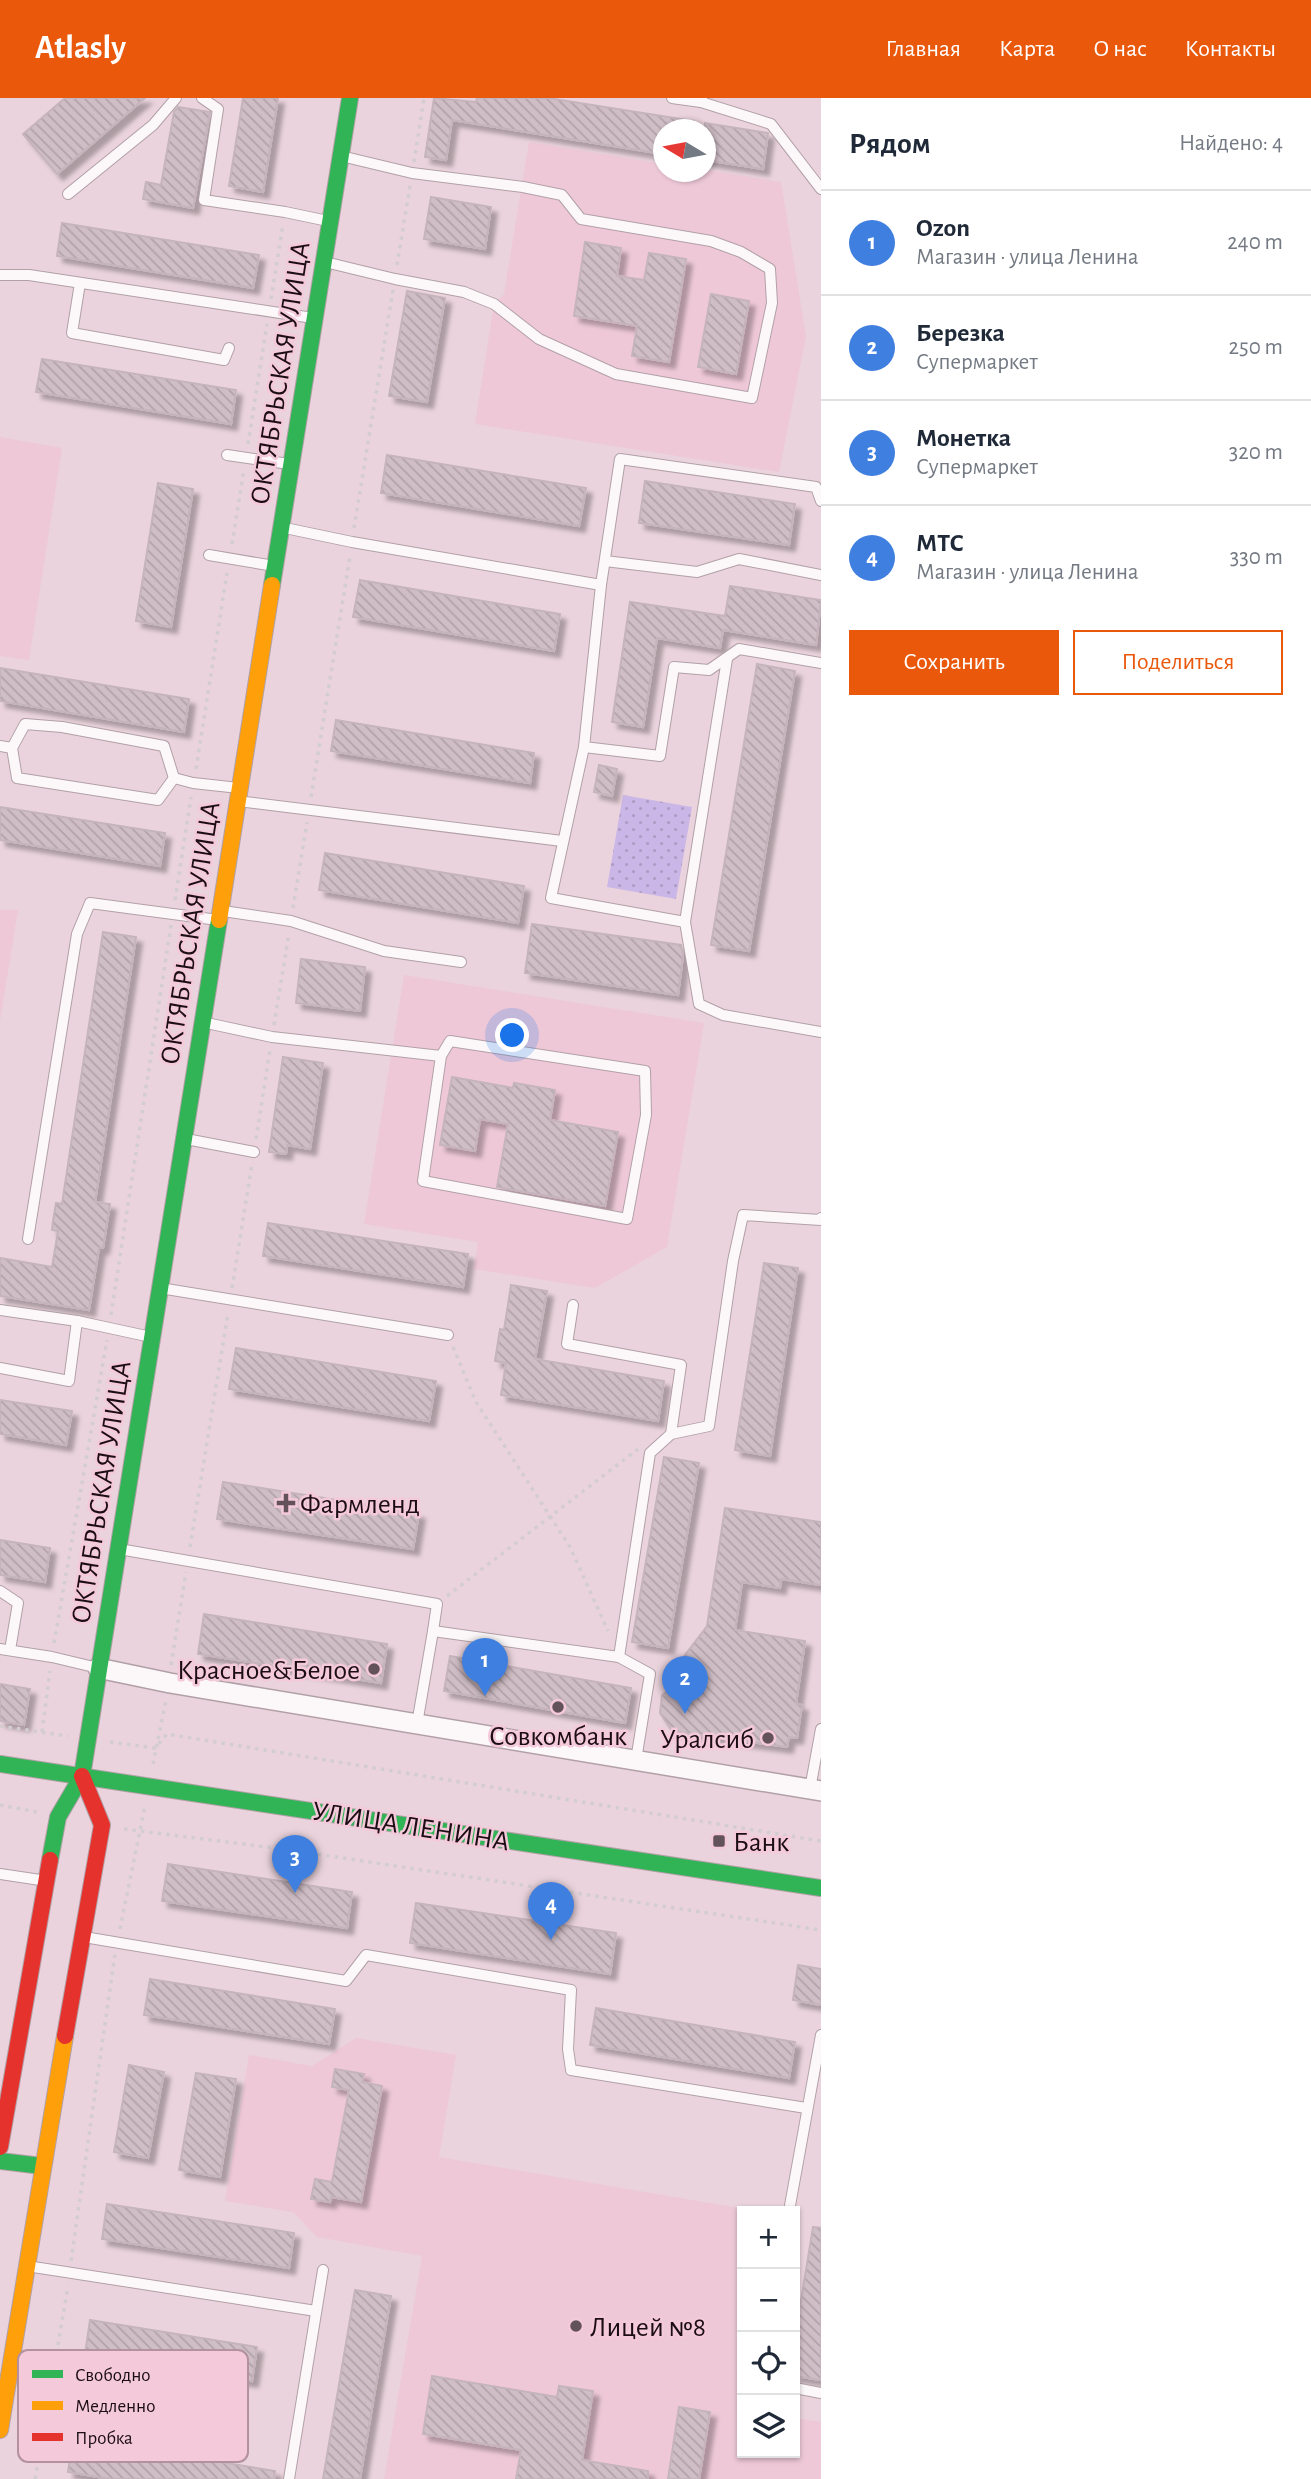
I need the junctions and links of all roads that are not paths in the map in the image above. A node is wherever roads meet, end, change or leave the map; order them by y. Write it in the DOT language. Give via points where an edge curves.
graph roads {
  1 [pos="176,98"];
  2 [pos="202,98"];
  3 [pos="350,98"];
  4 [pos="672,98"];
  5 [pos="701,100"];
  6 [pos="340,156"];
  7 [pos="821,189"];
  8 [pos="68,194"];
  9 [pos="330,221"];
  10 [pos="324,262"];
  11 [pos="0,275"];
  12 [pos="80,283"];
  13 [pos="314,318"];
  14 [pos="229,348"];
  15 [pos="227,454"];
  16 [pos="291,465"];
  17 [pos="821,501"];
  18 [pos="281,527"];
  19 [pos="209,555"];
  20 [pos="605,561"];
  21 [pos="274,566"];
  22 [pos="821,575"];
  23 [pos="601,585"];
  24 [pos="727,659"];
  25 [pos="821,663"];
  26 [pos="0,746"];
  27 [pos="584,747"];
  28 [pos="12,748"];
  29 [pos="174,778"];
  30 [pos="238,794"];
  31 [pos="562,841"];
  32 [pos="218,916"];
  33 [pos="685,922"];
  34 [pos="461,962"];
  35 [pos="202,1022"];
  36 [pos="821,1032"];
  37 [pos="441,1056"];
  38 [pos="183,1139"];
  39 [pos="254,1152"];
  40 [pos="821,1218"];
  41 [pos="28,1238"];
  42 [pos="160,1288"];
  43 [pos="573,1305"];
  44 [pos="0,1310"];
  45 [pos="77,1321"];
  46 [pos="448,1335"];
  47 [pos="152,1337"];
  48 [pos="0,1368"];
  49 [pos="671,1434"];
  50 [pos="118,1549"];
  51 [pos="0,1591"];
  52 [pos="433,1631"];
  53 [pos="5,1650"];
  54 [pos="619,1657"];
  55 [pos="98,1668"];
  56 [pos="417,1724"];
  57 [pos="821,1730"];
  58 [pos="636,1760"];
  59 [pos="0,1764"];
  60 [pos="82,1776"];
  61 [pos="815,1790"];
  62 [pos="0,1874"];
  63 [pos="47,1881"];
  64 [pos="821,1888"];
  65 [pos="82,1937"];
  66 [pos="821,2035"];
  67 [pos="806,2108"];
  68 [pos="0,2147"];
  69 [pos="0,2161"];
  70 [pos="42,2166"];
  71 [pos="790,2206"];
  72 [pos="26,2266"];
  73 [pos="323,2270"];
  74 [pos="316,2311"];
  75 [pos="800,2389"];
  76 [pos="821,2393"];
  77 [pos="0,2430"];
  78 [pos="289,2479"];
  1 -- 8 [label="lane" via="153,125"];
  2 -- 9 [label="lane" via="218,110 204,200"];
  3 -- 6 [label="street, ОКТЯБРЬСКАЯ УЛИЦА"];
  4 -- 5 [label="lane"];
  5 -- 7 [label="lane" via="771,124"];
  6 -- 9 [label="street, ОКТЯБРЬСКАЯ УЛИЦА"];
  6 -- 10 [label="lane" via="412,173 562,195 581,219 710,241 770,269 772,303 752,398 616,374 539,339 494,304 464,292"];
  9 -- 10 [label="street, ОКТЯБРЬСКАЯ УЛИЦА"];
  10 -- 13 [label="street, ОКТЯБРЬСКАЯ УЛИЦА"];
  11 -- 12 [label="lane"];
  12 -- 13 [label="lane"];
  12 -- 14 [label="lane" via="72,333 224,360"];
  13 -- 16 [label="street, ОКТЯБРЬСКАЯ УЛИЦА"];
  15 -- 16 [label="lane"];
  16 -- 18 [label="street, ОКТЯБРЬСКАЯ УЛИЦА"];
  17 -- 20 [label="lane" via="817,488 621,458"];
  18 -- 21 [label="street, ОКТЯБРЬСКАЯ УЛИЦА"];
  18 -- 23 [label="lane"];
  19 -- 21 [label="lane"];
  20 -- 22 [label="lane" via="697,572 739,559"];
  20 -- 23 [label="lane"];
  21 -- 30 [label="street, ОКТЯБРЬСКАЯ УЛИЦА"];
  23 -- 27 [label="lane"];
  24 -- 25 [label="lane" via="739,649"];
  24 -- 27 [label="lane" via="709,670 674,667 660,757"];
  24 -- 33 [label="lane"];
  26 -- 28 [label="lane"];
  27 -- 31 [label="lane"];
  28 -- 29 [label="lane" via="17,778 158,800"];
  28 -- 29 [label="lane" via="25,724 62,727 163,746"];
  29 -- 30 [label="lane"];
  30 -- 31 [label="lane" via="309,809"];
  30 -- 32 [label="street, ОКТЯБРЬСКАЯ УЛИЦА"];
  31 -- 33 [label="lane" via="551,898"];
  32 -- 34 [label="lane" via="291,920 384,951"];
  32 -- 35 [label="street, ОКТЯБРЬСКАЯ УЛИЦА"];
  32 -- 41 [label="lane" via="90,903 77,934"];
  33 -- 36 [label="lane" via="699,1004 723,1014"];
  35 -- 37 [label="lane" via="272,1037"];
  35 -- 38 [label="street, ОКТЯБРЬСКАЯ УЛИЦА"];
  37 -- 37 [label="lane" via="450,1041 646,1071 646,1115 627,1219 423,1181"];
  38 -- 39 [label="lane"];
  38 -- 42 [label="street, ОКТЯБРЬСКАЯ УЛИЦА"];
  40 -- 49 [label="lane" via="743,1215 709,1426"];
  42 -- 46 [label="lane"];
  42 -- 47 [label="street, ОКТЯБРЬСКАЯ УЛИЦА"];
  43 -- 49 [label="lane" via="567,1344 681,1365"];
  44 -- 45 [label="lane"];
  45 -- 47 [label="lane"];
  45 -- 48 [label="lane" via="69,1381"];
  47 -- 50 [label="street, ОКТЯБРЬСКАЯ УЛИЦА"];
  49 -- 54 [label="lane" via="650,1453"];
  50 -- 52 [label="lane" via="437,1604"];
  50 -- 55 [label="street, ОКТЯБРЬСКАЯ УЛИЦА"];
  51 -- 53 [label="lane" via="18,1603"];
  52 -- 54 [label="lane"];
  52 -- 56 [label="lane"];
  53 -- 55 [label="lane"];
  54 -- 58 [label="lane" via="650,1674"];
  55 -- 56 [label="street"];
  55 -- 60 [label="street, ОКТЯБРЬСКАЯ УЛИЦА"];
  56 -- 58 [label="street"];
  57 -- 61 [label="lane"];
  58 -- 61 [label="street"];
  59 -- 60 [label="street, УЛИЦА ЛЕНИНА"];
  60 -- 63 [label="street, ОКТЯБРЬСКАЯ УЛИЦА" via="58,1817"];
  60 -- 64 [label="street, УЛИЦА ЛЕНИНА"];
  60 -- 65 [label="street" via="102,1825"];
  62 -- 63 [label="lane"];
  63 -- 68 [label="street, ОКТЯБРЬСКАЯ УЛИЦА"];
  65 -- 67 [label="lane" via="346,1981 366,1955 570,1990 571,2070"];
  65 -- 70 [label="street"];
  66 -- 67 [label="lane"];
  67 -- 71 [label="lane"];
  69 -- 70 [label="street"];
  70 -- 72 [label="street"];
  72 -- 74 [label="lane"];
  72 -- 77 [label="street"];
  73 -- 74 [label="lane"];
  74 -- 78 [label="lane"];
  75 -- 76 [label="lane"];
}
